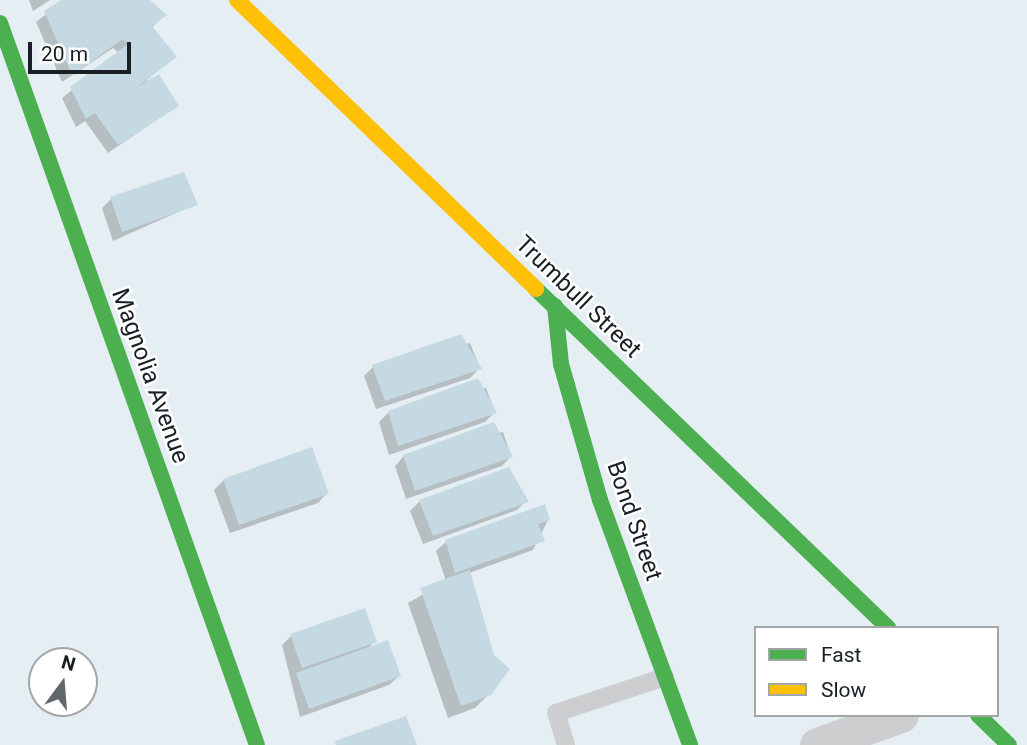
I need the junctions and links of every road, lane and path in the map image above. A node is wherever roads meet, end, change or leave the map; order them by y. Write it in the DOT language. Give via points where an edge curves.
graph roads {
  1 [pos="237,0"];
  2 [pos="0,23"];
  3 [pos="555,306"];
  4 [pos="886,626"];
  5 [pos="665,677"];
  6 [pos="895,717"];
  7 [pos="980,717"];
  8 [pos="257,745"];
  9 [pos="566,745"];
  10 [pos="690,745"];
  11 [pos="817,745"];
  12 [pos="1009,745"];
  1 -- 3 [label="street, Trumbull Street"];
  2 -- 8 [label="street, Magnolia Avenue"];
  3 -- 4 [label="street, Trumbull Street"];
  3 -- 5 [label="street, Bond Street" via="561,364 600,500"];
  5 -- 9 [label="lane" via="556,713"];
  5 -- 10 [label="street, Bond Street"];
  6 -- 11 [label="street"];
  7 -- 12 [label="street"];
}
